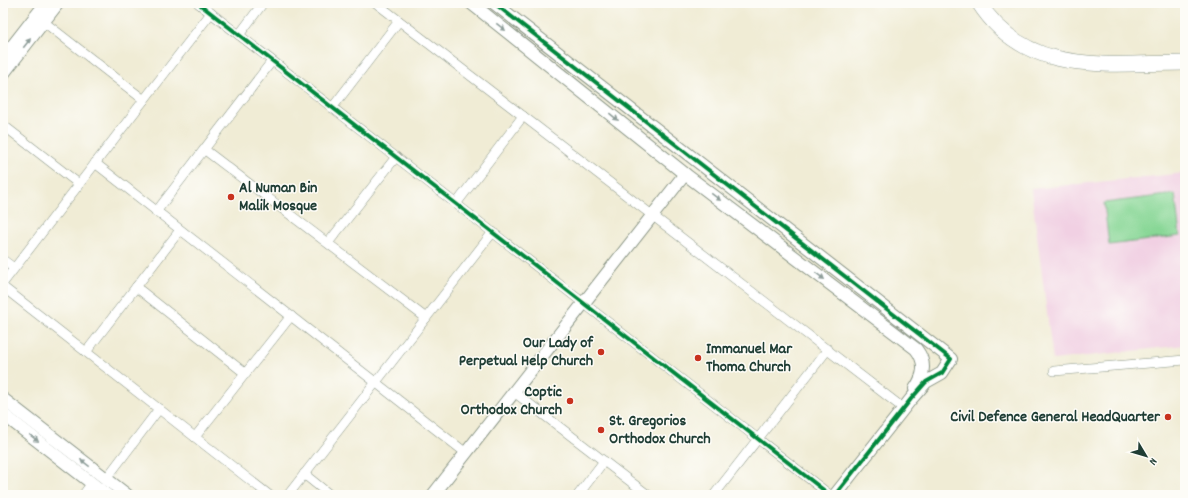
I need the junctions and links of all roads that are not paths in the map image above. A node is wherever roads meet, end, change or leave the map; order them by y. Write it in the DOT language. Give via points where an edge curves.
graph roads {
  1 [pos="46,3"];
  2 [pos="58,3"];
  3 [pos="198,3"];
  4 [pos="263,3"];
  5 [pos="376,3"];
  6 [pos="471,3"];
  7 [pos="494,3"];
  8 [pos="979,3"];
  9 [pos="992,3"];
  10 [pos="211,13"];
  11 [pos="399,21"];
  12 [pos="44,22"];
  13 [pos="239,35"];
  14 [pos="1024,46"];
  15 [pos="3,58"];
  16 [pos="540,58"];
  17 [pos="272,61"];
  18 [pos="1185,63"];
  19 [pos="582,72"];
  20 [pos="3,74"];
  21 [pos="144,100"];
  22 [pos="600,106"];
  23 [pos="332,108"];
  24 [pos="523,116"];
  25 [pos="644,121"];
  26 [pos="3,125"];
  27 [pos="205,150"];
  28 [pos="396,157"];
  29 [pos="95,163"];
  30 [pos="685,174"];
  31 [pos="79,184"];
  32 [pos="456,204"];
  33 [pos="156,212"];
  34 [pos="652,216"];
  35 [pos="180,230"];
  36 [pos="493,232"];
  37 [pos="328,243"];
  38 [pos="3,260"];
  39 [pos="14,268"];
  40 [pos="3,283"];
  41 [pos="3,287"];
  42 [pos="136,287"];
  43 [pos="583,302"];
  44 [pos="291,316"];
  45 [pos="426,318"];
  46 [pos="828,349"];
  47 [pos="86,352"];
  48 [pos="1185,360"];
  49 [pos="1054,371"];
  50 [pos="246,374"];
  51 [pos="376,382"];
  52 [pos="514,392"];
  53 [pos="3,399"];
  54 [pos="907,403"];
  55 [pos="159,409"];
  56 [pos="3,414"];
  57 [pos="195,438"];
  58 [pos="757,439"];
  59 [pos="466,453"];
  60 [pos="604,461"];
  61 [pos="304,474"];
  62 [pos="106,479"];
  63 [pos="92,483"];
  64 [pos="83,495"];
  65 [pos="108,495"];
  66 [pos="127,495"];
  67 [pos="269,495"];
  68 [pos="288,495"];
  69 [pos="330,495"];
  70 [pos="433,495"];
  71 [pos="578,495"];
  72 [pos="648,495"];
  73 [pos="714,495"];
  74 [pos="830,495"];
  75 [pos="835,495"];
  1 -- 15 [label="street"];
  2 -- 12 [label="street"];
  3 -- 10 [label="street"];
  4 -- 13 [label="street"];
  5 -- 11 [label="street"];
  6 -- 16 [label="street, one-way"];
  7 -- 19 [label="street"];
  8 -- 14 [label="main road" via="1001,29"];
  9 -- 14 [label="main road" via="1004,24"];
  10 -- 13 [label="street"];
  10 -- 21 [label="street"];
  11 -- 23 [label="street"];
  11 -- 24 [label="street"];
  20 -- 12 [label="street, one-way"];
  12 -- 21 [label="street"];
  13 -- 17 [label="street"];
  14 -- 18 [label="main road" via="1043,56 1068,62"];
  16 -- 19 [label="street" via="578,83 583,79"];
  16 -- 22 [label="street"];
  17 -- 23 [label="street"];
  17 -- 27 [label="street"];
  19 -- 25 [label="street"];
  21 -- 29 [label="street"];
  22 -- 25 [label="street" via="602,100 608,100 626,114"];
  22 -- 30 [label="street, one-way"];
  23 -- 28 [label="street"];
  24 -- 32 [label="street"];
  24 -- 34 [label="street"];
  25 -- 54 [label="street" via="951,359 942,373 926,382"];
  26 -- 31 [label="street"];
  27 -- 33 [label="street"];
  27 -- 37 [label="street"];
  28 -- 32 [label="street"];
  28 -- 37 [label="street"];
  29 -- 31 [label="street"];
  29 -- 33 [label="street"];
  30 -- 34 [label="street"];
  30 -- 54 [label="street, one-way" via="916,350 923,361 924,370"];
  31 -- 39 [label="street"];
  32 -- 36 [label="street"];
  33 -- 35 [label="street"];
  34 -- 43 [label="street"];
  34 -- 46 [label="street"];
  35 -- 42 [label="street"];
  35 -- 44 [label="street"];
  36 -- 43 [label="street"];
  36 -- 45 [label="street"];
  37 -- 45 [label="street"];
  38 -- 39 [label="street"];
  39 -- 40 [label="street"];
  41 -- 47 [label="street"];
  42 -- 47 [label="street"];
  42 -- 50 [label="street"];
  43 -- 52 [label="street"];
  43 -- 58 [label="street"];
  44 -- 50 [label="street"];
  44 -- 51 [label="street"];
  45 -- 51 [label="street"];
  46 -- 54 [label="street"];
  46 -- 58 [label="street"];
  47 -- 55 [label="street"];
  48 -- 49 [label="street"];
  50 -- 57 [label="street"];
  51 -- 59 [label="street"];
  51 -- 61 [label="street"];
  52 -- 59 [label="street"];
  52 -- 60 [label="street"];
  62 -- 53 [label="street, one-way"];
  54 -- 75 [label="street"];
  55 -- 57 [label="street"];
  55 -- 62 [label="street"];
  56 -- 63 [label="street, one-way"];
  57 -- 67 [label="street"];
  58 -- 73 [label="street"];
  58 -- 74 [label="street"];
  59 -- 70 [label="street"];
  60 -- 71 [label="street"];
  60 -- 72 [label="street"];
  61 -- 68 [label="street"];
  61 -- 69 [label="street"];
  62 -- 66 [label="street"];
  63 -- 64 [label="street"];
  63 -- 65 [label="street"];
}
